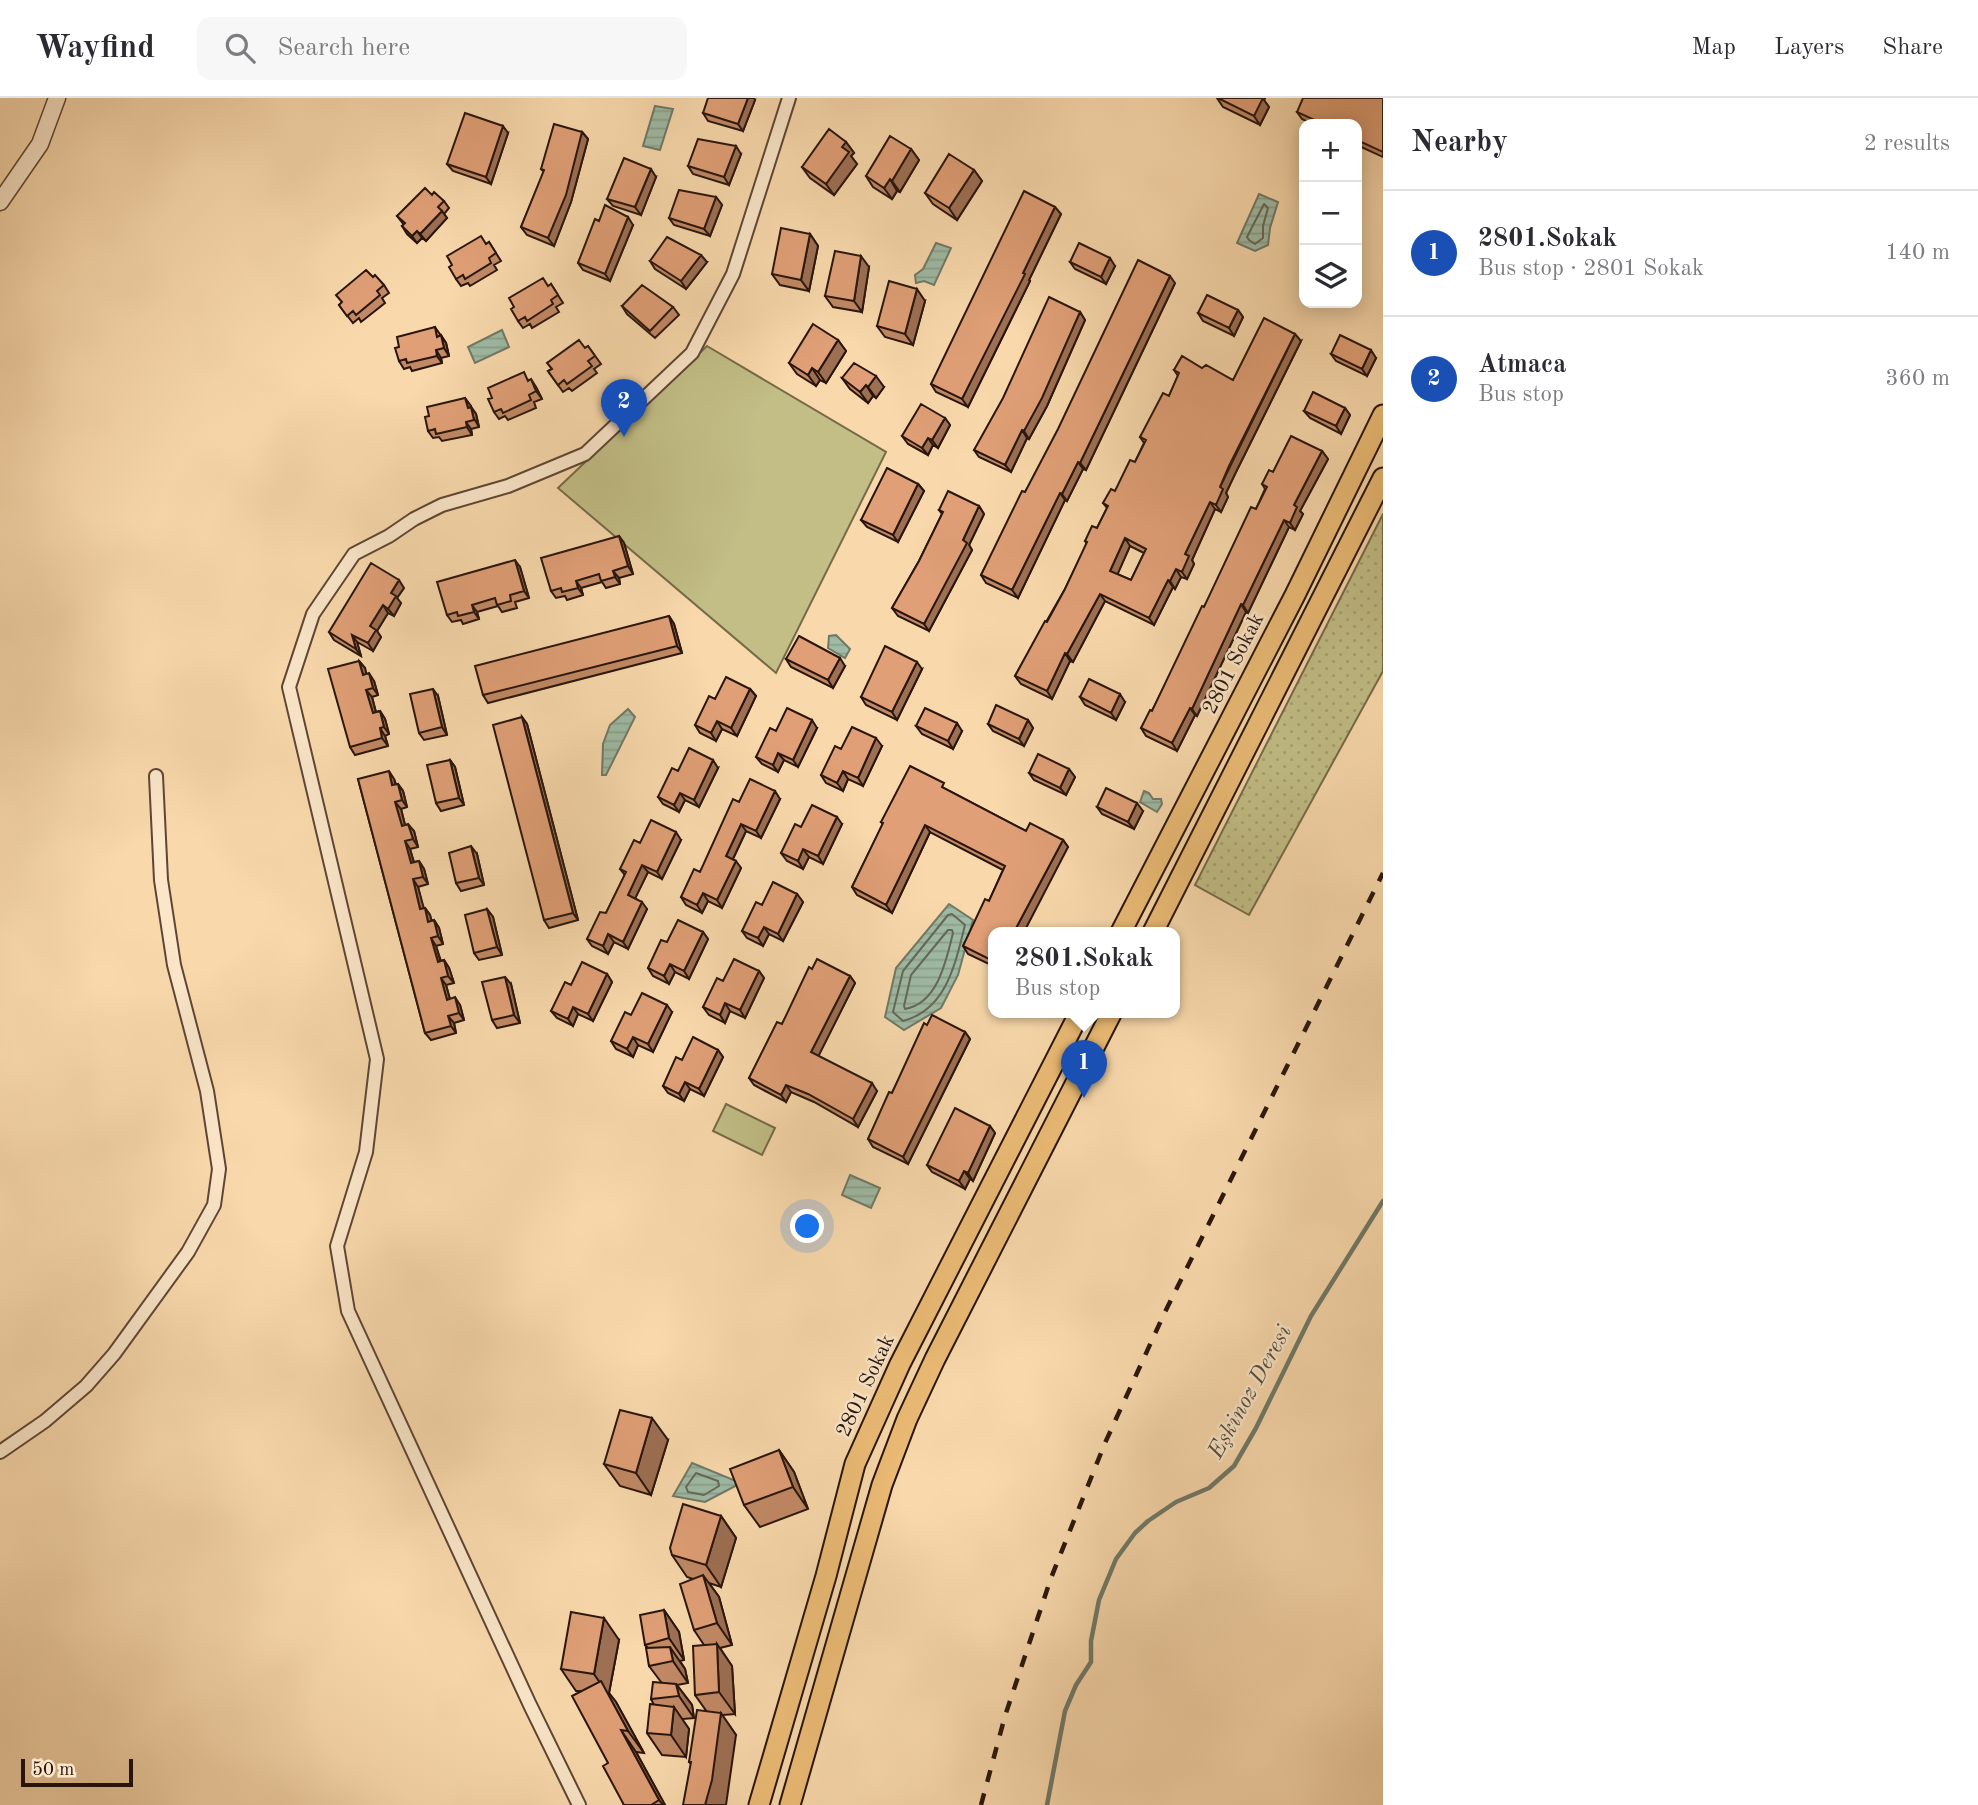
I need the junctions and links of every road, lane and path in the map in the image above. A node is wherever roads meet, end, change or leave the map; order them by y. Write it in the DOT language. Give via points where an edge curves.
graph roads {
  1 [pos="57,98"];
  2 [pos="789,98"];
  3 [pos="0,202"];
  4 [pos="1383,415"];
  5 [pos="1383,478"];
  6 [pos="156,776"];
  7 [pos="1124,927"];
  8 [pos="1156,927"];
  9 [pos="1077,1018"];
  10 [pos="1109,1018"];
  11 [pos="0,1452"];
  12 [pos="579,1805"];
  13 [pos="759,1805"];
  14 [pos="790,1805"];
  1 -- 3 [label="street" via="40,144"];
  2 -- 12 [label="street" via="733,274 692,353 585,454 508,486 442,505 354,555 313,614 289,687 377,1059 366,1152 338,1246 348,1311"];
  4 -- 7 [label="main road, 2801 Sokak"];
  5 -- 8 [label="main road"];
  6 -- 11 [label="street" via="161,880 174,965 207,1091 219,1169 214,1205 188,1252 100,1370 45,1421"];
  9 -- 13 [label="main road, 2801 Sokak" via="900,1364 855,1464"];
  10 -- 14 [label="main road" via="893,1451"];
}
